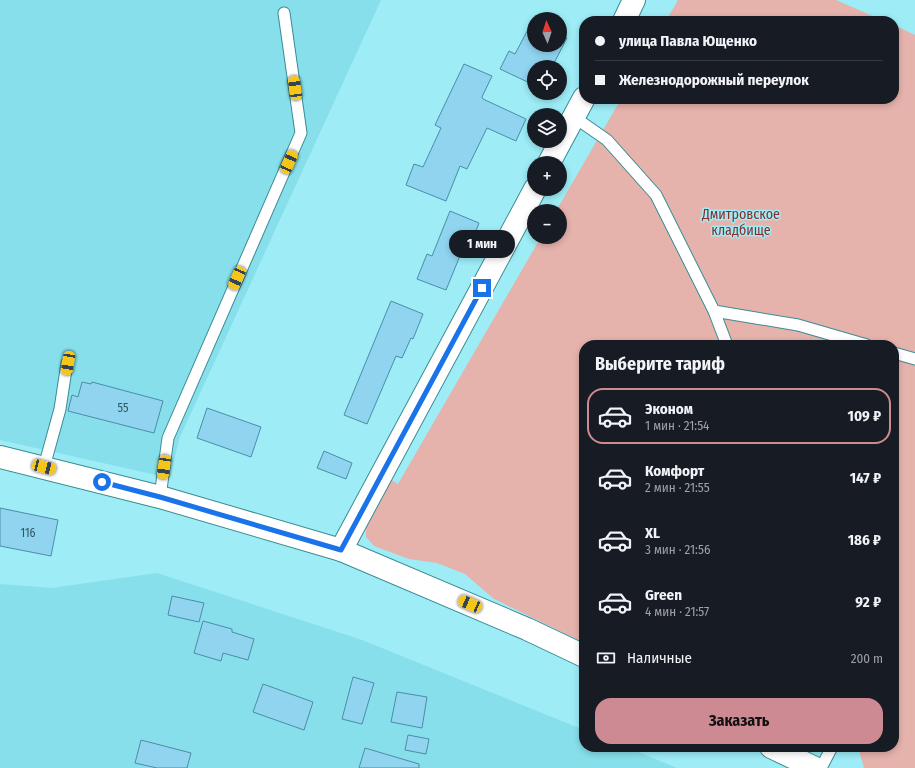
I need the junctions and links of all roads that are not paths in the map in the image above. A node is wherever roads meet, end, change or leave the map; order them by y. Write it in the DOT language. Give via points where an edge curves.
graph roads {
  1 [pos="634,0"];
  2 [pos="284,13"];
  3 [pos="626,16"];
  4 [pos="581,104"];
  5 [pos="574,117"];
  6 [pos="553,156"];
  7 [pos="531,196"];
  8 [pos="714,311"];
  9 [pos="725,340"];
  10 [pos="850,340"];
  11 [pos="899,354"];
  12 [pos="915,358"];
  13 [pos="68,363"];
  14 [pos="0,457"];
  15 [pos="44,467"];
  16 [pos="160,497"];
  17 [pos="341,550"];
  18 [pos="579,654"];
  19 [pos="782,752"];
  20 [pos="829,752"];
  21 [pos="815,768"];
  22 [pos="821,768"];
  1 -- 3 [label="street"];
  2 -- 16 [label="lane" via="301,133 168,438"];
  4 -- 5 [label="street"];
  5 -- 6 [label="street"];
  5 -- 8 [label="lane" via="607,140 656,195"];
  7 -- 17 [label="street"];
  8 -- 9 [label="lane"];
  8 -- 10 [label="lane" via="798,325"];
  11 -- 12 [label="lane"];
  13 -- 15 [label="lane" via="60,409"];
  14 -- 15 [label="street"];
  15 -- 16 [label="street"];
  16 -- 17 [label="street"];
  17 -- 18 [label="street"];
  19 -- 21 [label="street"];
  20 -- 22 [label="lane"];
}
